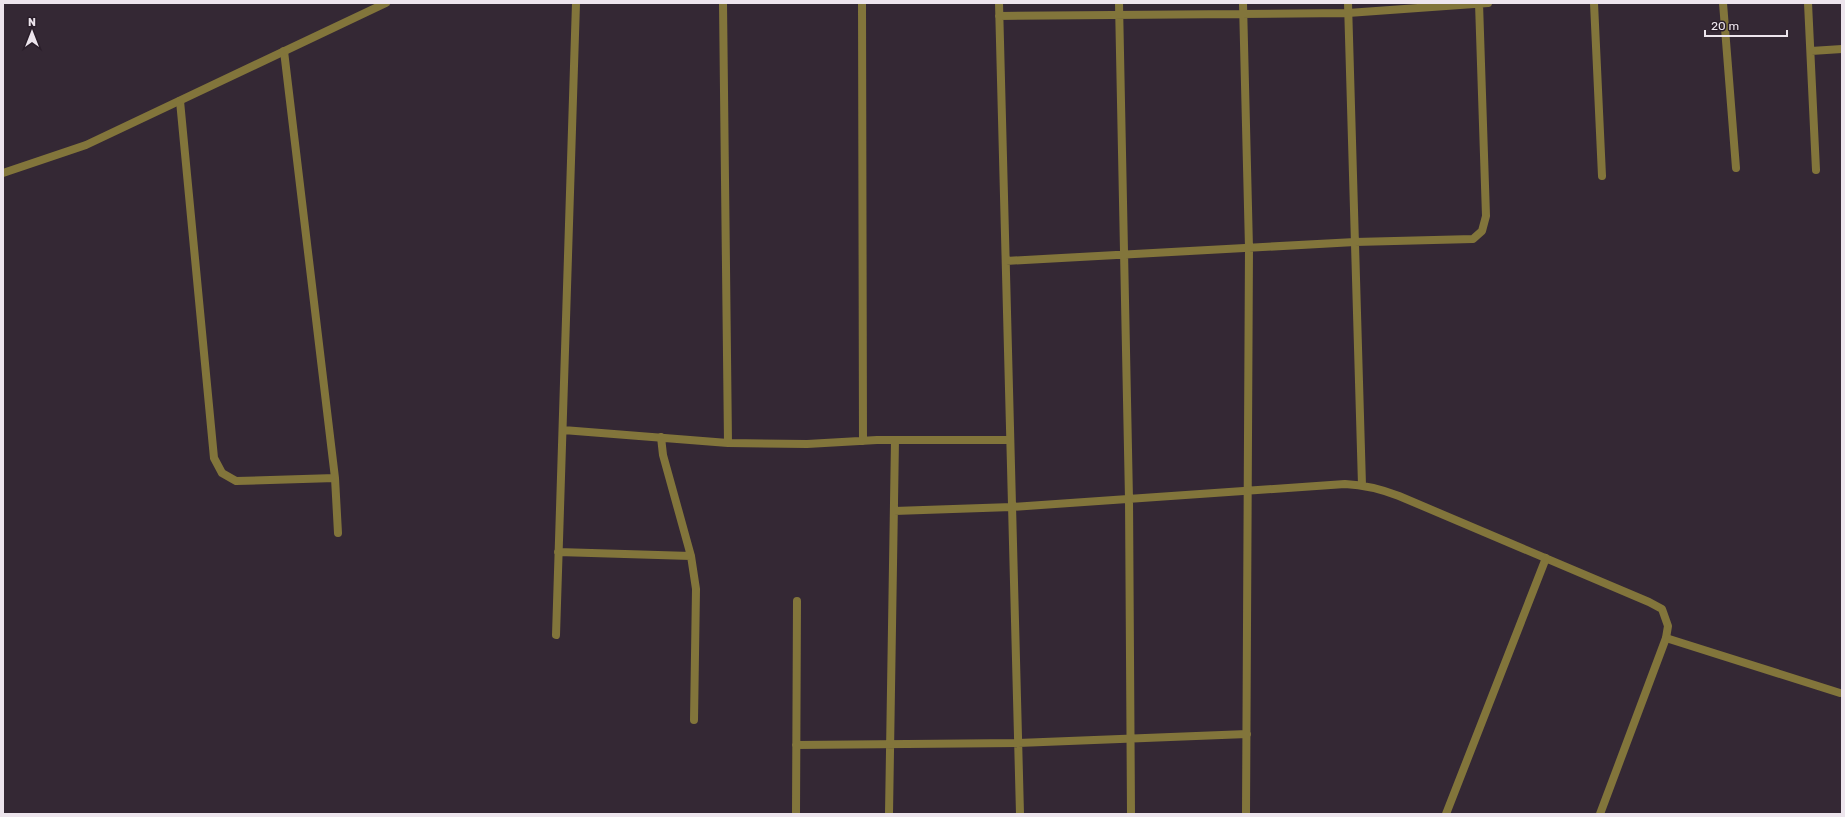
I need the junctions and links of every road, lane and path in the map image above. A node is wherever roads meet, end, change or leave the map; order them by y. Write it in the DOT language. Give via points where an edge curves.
graph roads {
  1 [pos="386,3"];
  2 [pos="576,3"];
  3 [pos="723,3"];
  4 [pos="862,3"];
  5 [pos="999,3"];
  6 [pos="1119,3"];
  7 [pos="1242,3"];
  8 [pos="1348,3"];
  9 [pos="1479,3"];
  10 [pos="1488,3"];
  11 [pos="1594,3"];
  12 [pos="1723,3"];
  13 [pos="1808,3"];
  14 [pos="1348,13"];
  15 [pos="1243,14"];
  16 [pos="1119,15"];
  17 [pos="999,16"];
  18 [pos="1842,49"];
  19 [pos="284,51"];
  20 [pos="1810,51"];
  21 [pos="180,101"];
  22 [pos="1736,168"];
  23 [pos="1816,170"];
  24 [pos="3,174"];
  25 [pos="1602,176"];
  26 [pos="1355,242"];
  27 [pos="1249,248"];
  28 [pos="1124,255"];
  29 [pos="1006,261"];
  30 [pos="563,430"];
  31 [pos="661,437"];
  32 [pos="895,440"];
  33 [pos="1010,440"];
  34 [pos="863,441"];
  35 [pos="728,443"];
  36 [pos="335,478"];
  37 [pos="1362,485"];
  38 [pos="1249,491"];
  39 [pos="1129,499"];
  40 [pos="1012,508"];
  41 [pos="894,511"];
  42 [pos="338,534"];
  43 [pos="558,552"];
  44 [pos="690,556"];
  45 [pos="1546,558"];
  46 [pos="797,601"];
  47 [pos="556,635"];
  48 [pos="1666,638"];
  49 [pos="1840,693"];
  50 [pos="694,720"];
  51 [pos="1246,734"];
  52 [pos="1131,739"];
  53 [pos="1018,743"];
  54 [pos="796,745"];
  55 [pos="890,745"];
  56 [pos="796,814"];
  57 [pos="889,814"];
  58 [pos="1020,814"];
  59 [pos="1131,814"];
  60 [pos="1246,814"];
  61 [pos="1446,814"];
  62 [pos="1600,814"];
  1 -- 19 [label="street"];
  2 -- 30 [label="street"];
  3 -- 35 [label="street"];
  4 -- 34 [label="street"];
  5 -- 17 [label="street"];
  6 -- 16 [label="street"];
  7 -- 15 [label="street"];
  8 -- 14 [label="street"];
  9 -- 10 [label="street"];
  9 -- 14 [label="street"];
  9 -- 26 [label="street" via="1486,216 1482,231 1473,239"];
  11 -- 25 [label="street"];
  12 -- 22 [label="street"];
  13 -- 20 [label="street"];
  14 -- 15 [label="street"];
  14 -- 26 [label="street"];
  15 -- 16 [label="street"];
  15 -- 27 [label="street"];
  16 -- 17 [label="street"];
  16 -- 28 [label="street"];
  17 -- 29 [label="street"];
  18 -- 20 [label="street"];
  19 -- 21 [label="street"];
  19 -- 36 [label="street"];
  20 -- 23 [label="street"];
  21 -- 24 [label="street" via="86,145"];
  21 -- 36 [label="street" via="214,458 222,473 236,481"];
  26 -- 27 [label="street"];
  26 -- 37 [label="street"];
  27 -- 28 [label="street"];
  27 -- 38 [label="street"];
  28 -- 29 [label="street"];
  28 -- 39 [label="street"];
  29 -- 33 [label="street"];
  30 -- 31 [label="street"];
  30 -- 43 [label="street"];
  31 -- 35 [label="street"];
  31 -- 44 [label="street" via="663,455"];
  32 -- 33 [label="street"];
  32 -- 34 [label="street"];
  32 -- 41 [label="street"];
  33 -- 40 [label="street"];
  34 -- 35 [label="street" via="807,444"];
  36 -- 42 [label="street"];
  37 -- 38 [label="street"];
  37 -- 45 [label="street" via="1380,488"];
  38 -- 39 [label="street"];
  38 -- 51 [label="street"];
  39 -- 40 [label="street"];
  39 -- 52 [label="street"];
  40 -- 41 [label="street"];
  40 -- 53 [label="street"];
  41 -- 55 [label="street"];
  43 -- 44 [label="street"];
  43 -- 47 [label="street"];
  44 -- 50 [label="street" via="696,589"];
  45 -- 48 [label="street" via="1662,609 1668,626"];
  45 -- 61 [label="street"];
  46 -- 54 [label="street"];
  48 -- 49 [label="street"];
  48 -- 62 [label="street"];
  51 -- 52 [label="street"];
  51 -- 60 [label="street"];
  52 -- 53 [label="street"];
  52 -- 59 [label="street"];
  53 -- 55 [label="street"];
  53 -- 58 [label="street"];
  54 -- 55 [label="street"];
  54 -- 56 [label="street"];
  55 -- 57 [label="street"];
}
